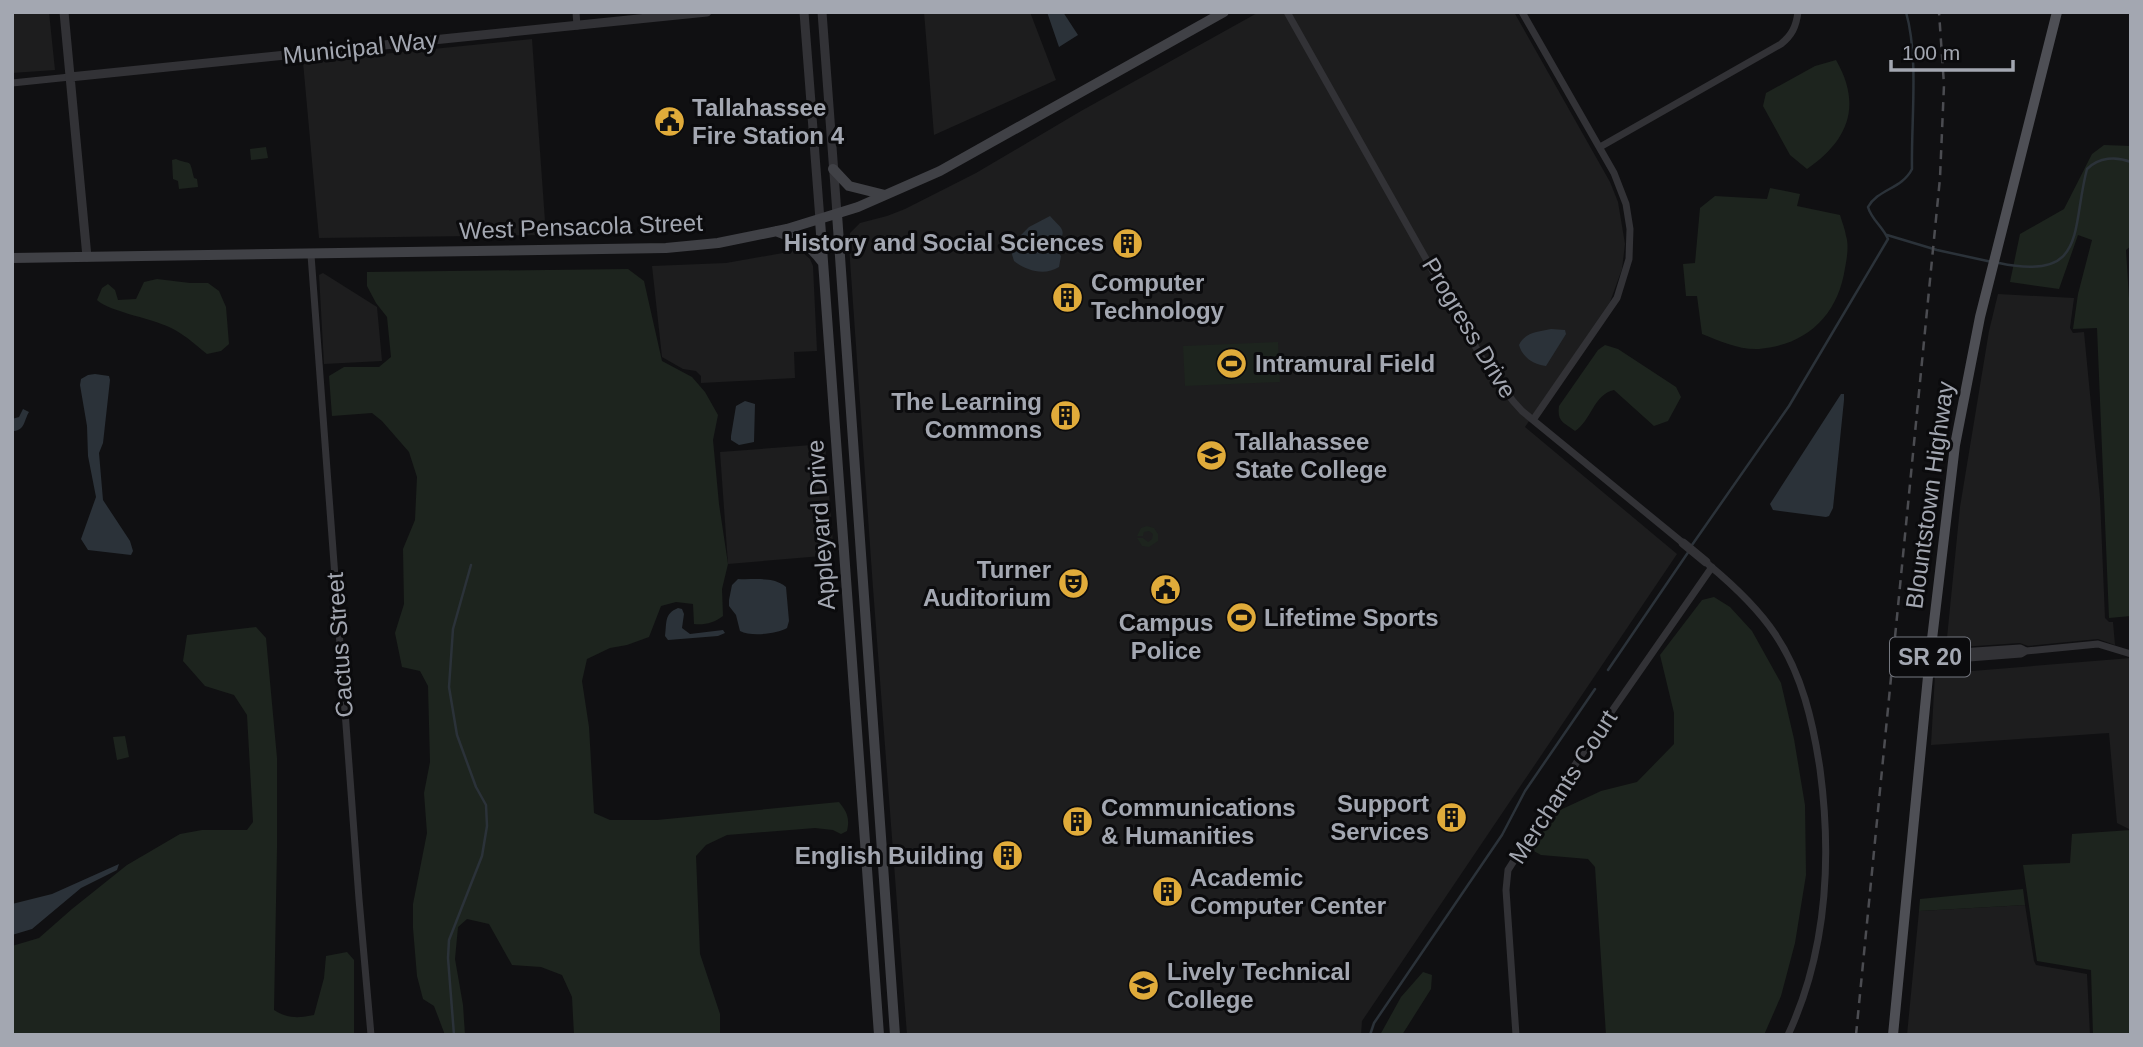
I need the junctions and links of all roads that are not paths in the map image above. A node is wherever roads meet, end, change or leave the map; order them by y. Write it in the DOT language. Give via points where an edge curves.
graph roads {
  1 [pos="64,12"];
  2 [pos="576,12"];
  3 [pos="707,12"];
  4 [pos="804,12"];
  5 [pos="822,12"];
  6 [pos="1224,12"];
  7 [pos="1287,12"];
  8 [pos="1522,12"];
  9 [pos="1798,12"];
  10 [pos="2057,12"];
  11 [pos="577,26"];
  12 [pos="70,77"];
  13 [pos="12,83"];
  14 [pos="1600,147"];
  15 [pos="834,169"];
  16 [pos="886,195"];
  17 [pos="837,214"];
  18 [pos="820,220"];
  19 [pos="775,231"];
  20 [pos="311,255"];
  21 [pos="87,257"];
  22 [pos="12,258"];
  23 [pos="823,264"];
  24 [pos="1533,421"];
  25 [pos="853,435"];
  26 [pos="836,444"];
  27 [pos="1683,543"];
  28 [pos="861,559"];
  29 [pos="844,560"];
  30 [pos="1709,565"];
  31 [pos="2131,654"];
  32 [pos="1930,657"];
  33 [pos="874,736"];
  34 [pos="857,737"];
  35 [pos="888,929"];
  36 [pos="871,930"];
  37 [pos="371,1035"];
  38 [pos="879,1035"];
  39 [pos="895,1035"];
  40 [pos="1516,1035"];
  41 [pos="1788,1035"];
  42 [pos="1894,1035"];
  1 -- 12 [label="street"];
  2 -- 11 [label="street"];
  3 -- 11 [label="street, Municipal Way"];
  4 -- 18 [label="street, Appleyard Drive"];
  5 -- 15 [label="street, Appleyard Drive"];
  6 -- 16 [label="main road, West Pensacola Street" via="940,171"];
  7 -- 24 [label="street, Progress Drive" via="1483,360"];
  8 -- 14 [label="street"];
  9 -- 14 [label="street" via="1794,30 1781,44"];
  10 -- 32 [label="main road, Blountstown Highway / SR 20" via="1967,378"];
  11 -- 12 [label="street, Municipal Way"];
  12 -- 13 [label="street, Municipal Way"];
  12 -- 21 [label="street"];
  14 -- 24 [label="street" via="1620,185 1629,216 1628,266 1608,313"];
  15 -- 16 [label="main road" via="849,186"];
  15 -- 17 [label="street, Appleyard Drive"];
  16 -- 17 [label="main road, West Pensacola Street"];
  17 -- 18 [label="main road, West Pensacola Street"];
  17 -- 25 [label="main road, Appleyard Drive"];
  18 -- 19 [label="main road, West Pensacola Street"];
  18 -- 23 [label="main road, Appleyard Drive"];
  19 -- 20 [label="main road, West Pensacola Street" via="666,248"];
  19 -- 23 [label="main road" via="807,245"];
  20 -- 21 [label="main road, West Pensacola Street"];
  20 -- 37 [label="street, Cactus Street"];
  21 -- 22 [label="main road, West Pensacola Street"];
  23 -- 26 [label="main road, Appleyard Drive"];
  24 -- 27 [label="street, Progress Drive"];
  25 -- 26 [label="street"];
  25 -- 28 [label="main road, Appleyard Drive"];
  26 -- 29 [label="main road, Appleyard Drive"];
  27 -- 30 [label="street, Progress Drive"];
  28 -- 29 [label="street"];
  28 -- 33 [label="main road, Appleyard Drive"];
  29 -- 34 [label="main road, Appleyard Drive"];
  30 -- 40 [label="street, Merchants Court" via="1508,870"];
  30 -- 41 [label="street, Progress Drive" via="1735,587 1776,635 1805,697 1818,753 1826,818 1826,887 1811,975"];
  31 -- 32 [label="street" via="2098,644"];
  32 -- 42 [label="main road, Blountstown Highway / SR 20"];
  33 -- 34 [label="street"];
  33 -- 35 [label="main road, Appleyard Drive"];
  34 -- 36 [label="main road, Appleyard Drive"];
  35 -- 36 [label="street"];
  35 -- 39 [label="main road, Appleyard Drive"];
  36 -- 38 [label="main road, Appleyard Drive"];
}
